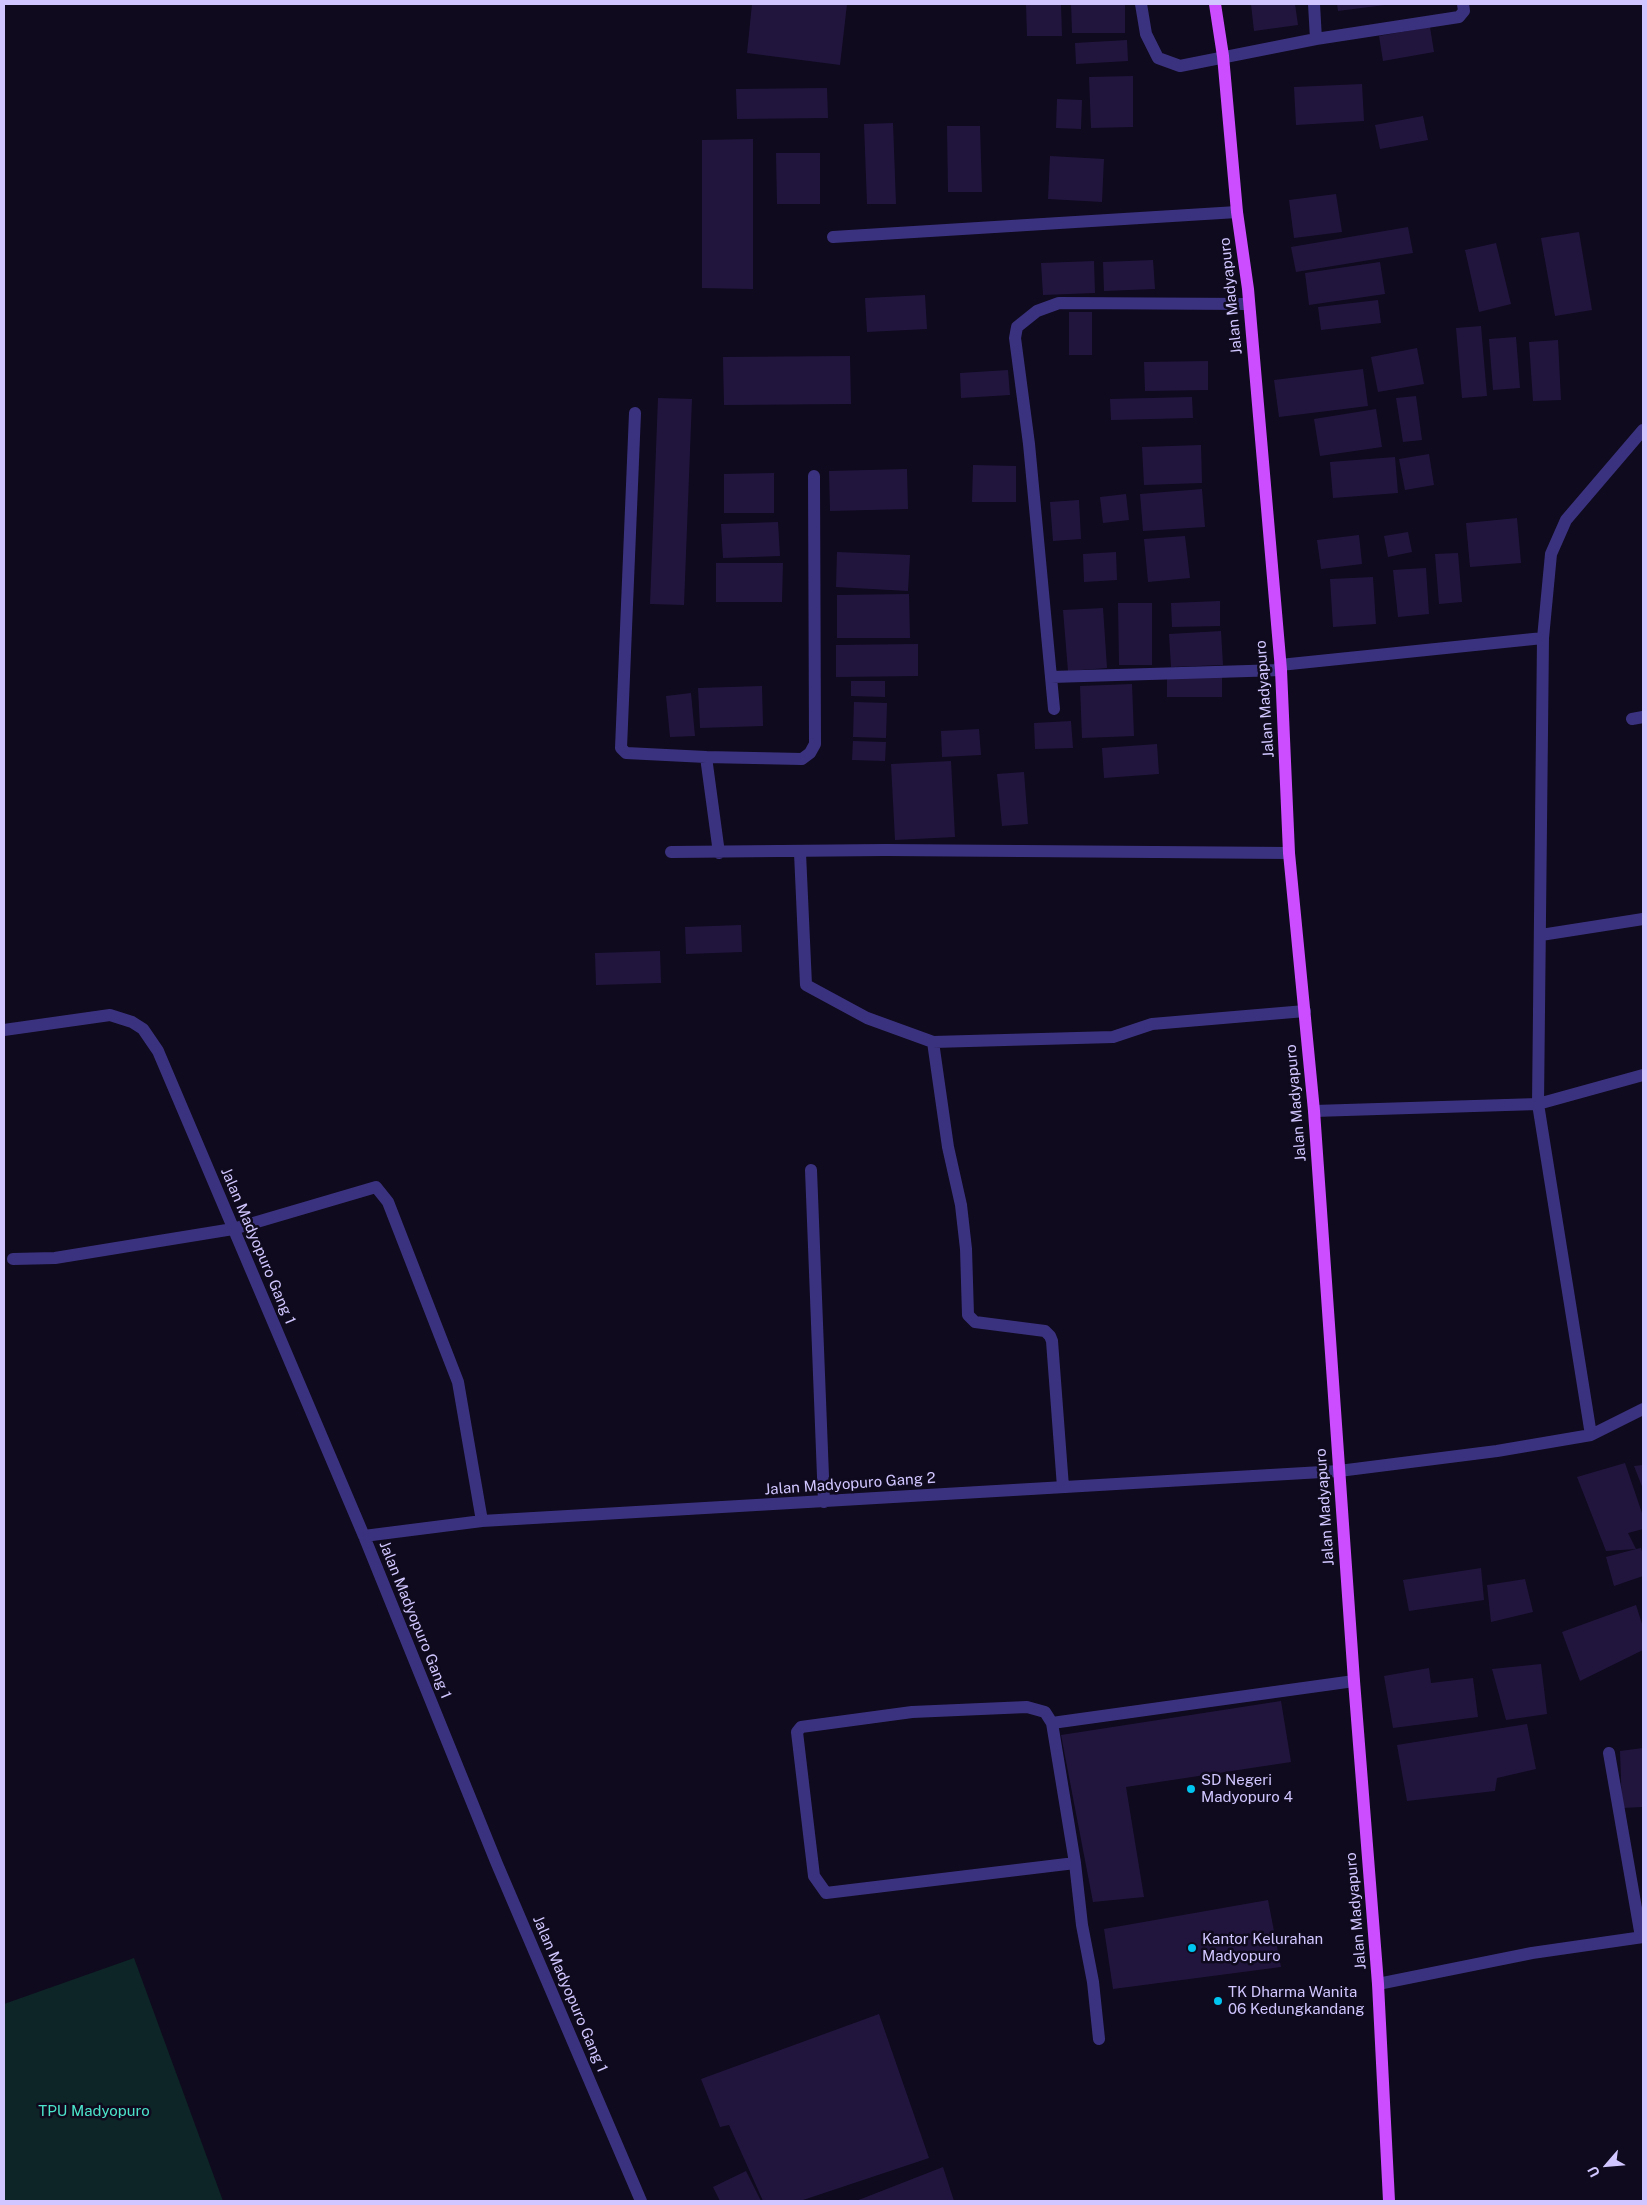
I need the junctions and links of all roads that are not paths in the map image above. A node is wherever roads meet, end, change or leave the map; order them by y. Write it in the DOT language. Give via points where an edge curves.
graph roads {
  1 [pos="1141,4"];
  2 [pos="1215,4"];
  3 [pos="1314,4"];
  4 [pos="1463,4"];
  5 [pos="1316,39"];
  6 [pos="1223,56"];
  7 [pos="1237,212"];
  8 [pos="834,237"];
  9 [pos="1249,304"];
  10 [pos="635,413"];
  11 [pos="1643,430"];
  12 [pos="814,476"];
  13 [pos="1543,638"];
  14 [pos="1280,668"];
  15 [pos="1051,677"];
  16 [pos="1054,709"];
  17 [pos="706,757"];
  18 [pos="671,852"];
  19 [pos="719,853"];
  20 [pos="800,853"];
  21 [pos="1289,853"];
  22 [pos="1643,919"];
  23 [pos="1541,934"];
  24 [pos="1304,1011"];
  25 [pos="4,1030"];
  26 [pos="933,1042"];
  27 [pos="1643,1075"];
  28 [pos="1538,1104"];
  29 [pos="1314,1111"];
  30 [pos="811,1170"];
  31 [pos="233,1229"];
  32 [pos="13,1259"];
  33 [pos="1643,1409"];
  34 [pos="1591,1435"];
  35 [pos="1339,1471"];
  36 [pos="1063,1487"];
  37 [pos="824,1502"];
  38 [pos="482,1521"];
  39 [pos="364,1536"];
  40 [pos="1354,1680"];
  41 [pos="1052,1723"];
  42 [pos="1609,1753"];
  43 [pos="1075,1863"];
  44 [pos="1642,1937"];
  45 [pos="1378,1984"];
  46 [pos="1100,2039"];
  47 [pos="640,2201"];
  48 [pos="1389,2201"];
  1 -- 6 [label="street" via="1146,34 1158,58 1180,66"];
  2 -- 6 [label="main road, Jalan Madyapuro"];
  3 -- 5 [label="street"];
  4 -- 5 [label="street" via="1464,11 1459,17"];
  5 -- 6 [label="street"];
  6 -- 7 [label="main road, Jalan Madyapuro"];
  7 -- 8 [label="street"];
  7 -- 9 [label="main road, Jalan Madyapuro"];
  9 -- 14 [label="main road, Jalan Madyapuro"];
  9 -- 15 [label="street" via="1058,303 1037,311 1017,327 1015,338 1029,444"];
  10 -- 17 [label="street" via="621,748 626,753"];
  11 -- 13 [label="street" via="1566,520 1551,554"];
  12 -- 17 [label="street" via="815,744 802,759"];
  13 -- 14 [label="street"];
  13 -- 23 [label="street"];
  14 -- 15 [label="street"];
  14 -- 21 [label="main road, Jalan Madyapuro"];
  15 -- 16 [label="street"];
  17 -- 19 [label="street"];
  18 -- 19 [label="street"];
  19 -- 20 [label="street"];
  20 -- 21 [label="street" via="896,850"];
  20 -- 26 [label="street" via="806,985 867,1018"];
  21 -- 24 [label="main road, Jalan Madyapuro"];
  22 -- 23 [label="street"];
  23 -- 28 [label="street"];
  24 -- 26 [label="street" via="1152,1024 1113,1037"];
  24 -- 29 [label="main road, Jalan Madyapuro"];
  25 -- 31 [label="street, Jalan Madyopuro Gang 1" via="110,1015 143,1029 158,1051"];
  26 -- 36 [label="street" via="948,1147 962,1214 968,1315 975,1322 1045,1331 1050,1336"];
  27 -- 28 [label="street"];
  28 -- 29 [label="street"];
  28 -- 34 [label="street"];
  29 -- 35 [label="main road, Jalan Madyapuro"];
  30 -- 37 [label="street"];
  31 -- 32 [label="street" via="55,1258"];
  31 -- 38 [label="street" via="376,1187 388,1202 458,1382"];
  31 -- 39 [label="street, Jalan Madyopuro Gang 1"];
  33 -- 34 [label="street, Jalan Madyopuro Gang 2"];
  34 -- 35 [label="street, Jalan Madyopuro Gang 2" via="1497,1451"];
  35 -- 36 [label="street, Jalan Madyopuro Gang 2"];
  35 -- 40 [label="main road, Jalan Madyapuro"];
  36 -- 37 [label="street, Jalan Madyopuro Gang 2"];
  37 -- 38 [label="street, Jalan Madyopuro Gang 2"];
  38 -- 39 [label="street, Jalan Madyopuro Gang 2"];
  39 -- 47 [label="street, Jalan Madyopuro Gang 1" via="497,1864"];
  40 -- 41 [label="street"];
  40 -- 45 [label="main road, Jalan Madyapuro"];
  41 -- 43 [label="street"];
  41 -- 43 [label="street" via="1045,1712 1027,1707 912,1712 801,1727 797,1732 814,1876 826,1893"];
  42 -- 44 [label="street"];
  43 -- 46 [label="street"];
  44 -- 45 [label="street" via="1532,1953"];
  45 -- 48 [label="main road, Jalan Madyapuro"];
}
